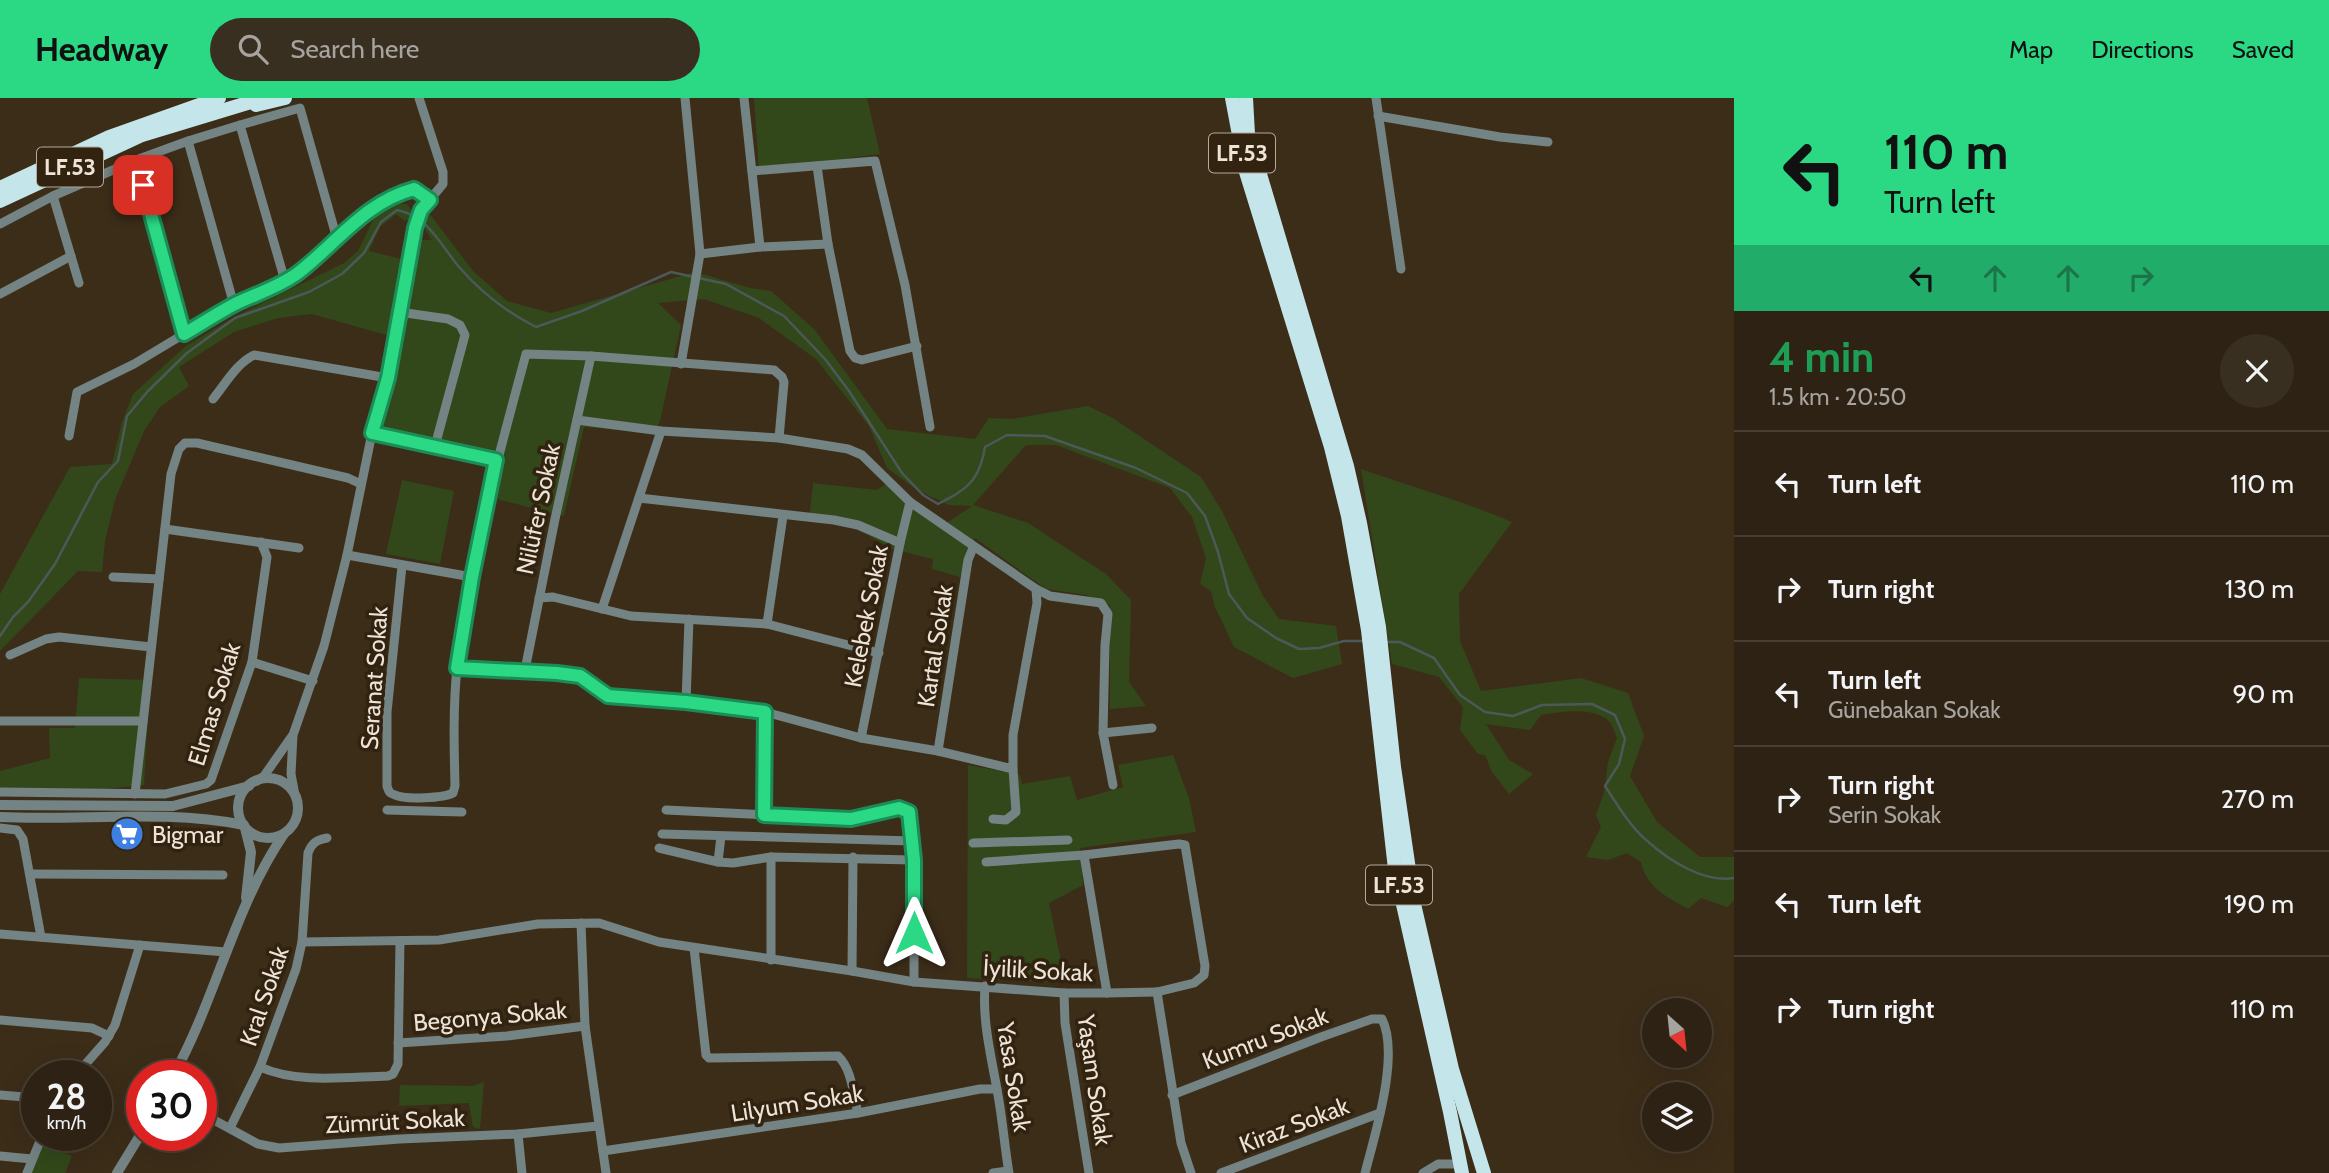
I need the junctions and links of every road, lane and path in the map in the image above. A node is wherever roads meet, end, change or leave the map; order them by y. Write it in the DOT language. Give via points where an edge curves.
graph roads {
  1 [pos="219,98"];
  2 [pos="264,98"];
  3 [pos="285,98"];
  4 [pos="419,98"];
  5 [pos="685,98"];
  6 [pos="744,98"];
  7 [pos="1232,98"];
  8 [pos="1246,98"];
  9 [pos="1376,98"];
  10 [pos="1378,116"];
  11 [pos="240,125"];
  12 [pos="161,128"];
  13 [pos="187,141"];
  14 [pos="1548,142"];
  15 [pos="136,160"];
  16 [pos="817,166"];
  17 [pos="752,171"];
  18 [pos="0,188"];
  19 [pos="53,196"];
  20 [pos="430,200"];
  21 [pos="0,201"];
  22 [pos="0,225"];
  23 [pos="337,239"];
  24 [pos="828,244"];
  25 [pos="760,247"];
  26 [pos="71,256"];
  27 [pos="700,257"];
  28 [pos="1401,269"];
  29 [pos="285,281"];
  30 [pos="79,284"];
  31 [pos="0,294"];
  32 [pos="234,305"];
  33 [pos="399,312"];
  34 [pos="184,334"];
  35 [pos="917,345"];
  36 [pos="591,356"];
  37 [pos="681,364"];
  38 [pos="388,378"];
  39 [pos="214,399"];
  40 [pos="577,419"];
  41 [pos="930,426"];
  42 [pos="661,431"];
  43 [pos="372,433"];
  44 [pos="69,436"];
  45 [pos="779,438"];
  46 [pos="435,446"];
  47 [pos="496,460"];
  48 [pos="361,484"];
  49 [pos="639,498"];
  50 [pos="910,502"];
  51 [pos="783,516"];
  52 [pos="165,529"];
  53 [pos="261,542"];
  54 [pos="900,542"];
  55 [pos="299,548"];
  56 [pos="973,548"];
  57 [pos="347,555"];
  58 [pos="402,566"];
  59 [pos="113,577"];
  60 [pos="472,577"];
  61 [pos="159,579"];
  62 [pos="1036,589"];
  63 [pos="539,598"];
  64 [pos="602,609"];
  65 [pos="689,619"];
  66 [pos="767,624"];
  67 [pos="1373,629"];
  68 [pos="151,647"];
  69 [pos="879,653"];
  70 [pos="10,655"];
  71 [pos="1377,656"];
  72 [pos="252,662"];
  73 [pos="457,668"];
  74 [pos="525,670"];
  75 [pos="313,681"];
  76 [pos="686,702"];
  77 [pos="765,712"];
  78 [pos="0,721"];
  79 [pos="143,721"];
  80 [pos="1152,728"];
  81 [pos="1103,733"];
  82 [pos="293,735"];
  83 [pos="861,738"];
  84 [pos="938,751"];
  85 [pos="1013,769"];
  86 [pos="253,784"];
  87 [pos="1113,785"];
  88 [pos="0,792"];
  89 [pos="99,794"];
  90 [pos="135,794"];
  91 [pos="295,795"];
  92 [pos="0,805"];
  93 [pos="99,807"];
  94 [pos="387,810"];
  95 [pos="666,810"];
  96 [pos="462,811"];
  97 [pos="764,815"];
  98 [pos="0,817"];
  99 [pos="993,819"];
  100 [pos="245,826"];
  101 [pos="0,828"];
  102 [pos="284,834"];
  103 [pos="662,834"];
  104 [pos="721,836"];
  105 [pos="327,838"];
  106 [pos="1068,840"];
  107 [pos="913,841"];
  108 [pos="972,843"];
  109 [pos="659,848"];
  110 [pos="1084,855"];
  111 [pos="771,857"];
  112 [pos="853,857"];
  113 [pos="914,860"];
  114 [pos="718,862"];
  115 [pos="986,862"];
  116 [pos="30,874"];
  117 [pos="223,875"];
  118 [pos="243,914"];
  119 [pos="580,923"];
  120 [pos="0,934"];
  121 [pos="41,937"];
  122 [pos="400,941"];
  123 [pos="302,942"];
  124 [pos="140,945"];
  125 [pos="694,948"];
  126 [pos="226,952"];
  127 [pos="771,960"];
  128 [pos="852,971"];
  129 [pos="914,982"];
  130 [pos="985,986"];
  131 [pos="1157,992"];
  132 [pos="1063,993"];
  133 [pos="1107,993"];
  134 [pos="0,1020"];
  135 [pos="585,1027"];
  136 [pos="109,1036"];
  137 [pos="398,1043"];
  138 [pos="89,1060"];
  139 [pos="181,1060"];
  140 [pos="260,1067"];
  141 [pos="997,1089"];
  142 [pos="1172,1095"];
  143 [pos="0,1096"];
  144 [pos="21,1097"];
  145 [pos="858,1113"];
  146 [pos="1380,1114"];
  147 [pos="217,1121"];
  148 [pos="598,1126"];
  149 [pos="230,1128"];
  150 [pos="519,1134"];
  151 [pos="35,1151"];
  152 [pos="130,1151"];
  153 [pos="603,1151"];
  154 [pos="0,1156"];
  155 [pos="32,1159"];
  156 [pos="1461,1168"];
  157 [pos="1009,1172"];
  158 [pos="27,1173"];
  159 [pos="117,1173"];
  160 [pos="522,1173"];
  161 [pos="606,1173"];
  162 [pos="993,1173"];
  163 [pos="1089,1173"];
  164 [pos="1191,1173"];
  165 [pos="1222,1173"];
  166 [pos="1365,1173"];
  167 [pos="1423,1173"];
  168 [pos="1484,1173"];
  1 -- 18 [label="highway, LF.53" via="120,133"];
  2 -- 12 [label="highway, LF.53"];
  3 -- 12 [label="highway"];
  4 -- 20 [label="street" via="443,172 443,184"];
  5 -- 27 [label="street"];
  6 -- 17 [label="street"];
  7 -- 67 [label="highway, LF.53" via="1259,218 1331,447"];
  8 -- 67 [label="highway, LF.53" via="1248,135 1260,181 1347,466 1368,558"];
  9 -- 10 [label="street"];
  10 -- 14 [label="street"];
  10 -- 28 [label="street"];
  11 -- 13 [label="street"];
  11 -- 23 [label="street" via="300,108"];
  11 -- 29 [label="street"];
  12 -- 21 [label="highway, LF.53"];
  13 -- 15 [label="street"];
  13 -- 32 [label="street"];
  15 -- 19 [label="street"];
  15 -- 34 [label="street"];
  16 -- 17 [label="street"];
  16 -- 24 [label="street"];
  16 -- 35 [label="street" via="876,161"];
  17 -- 25 [label="street"];
  19 -- 22 [label="street"];
  19 -- 26 [label="street"];
  20 -- 23 [label="street" via="414,189 396,194 359,217"];
  20 -- 33 [label="street" via="415,228"];
  23 -- 29 [label="street"];
  24 -- 25 [label="street"];
  24 -- 35 [label="street" via="855,358"];
  25 -- 27 [label="street"];
  26 -- 30 [label="street"];
  26 -- 31 [label="street"];
  27 -- 37 [label="street"];
  29 -- 32 [label="street"];
  32 -- 34 [label="street"];
  33 -- 38 [label="street"];
  33 -- 46 [label="street" via="448,319 460,325 465,335"];
  34 -- 44 [label="street" via="77,392"];
  35 -- 41 [label="street"];
  36 -- 37 [label="street"];
  36 -- 40 [label="street, Nilüfer Sokak"];
  36 -- 47 [label="street" via="526,354"];
  37 -- 45 [label="street" via="774,370 782,376"];
  38 -- 39 [label="street" via="254,355 236,369"];
  38 -- 43 [label="street"];
  40 -- 42 [label="street"];
  40 -- 63 [label="street, Nilüfer Sokak"];
  42 -- 45 [label="street"];
  42 -- 49 [label="street"];
  43 -- 46 [label="street"];
  43 -- 48 [label="street"];
  45 -- 50 [label="street" via="862,455"];
  46 -- 47 [label="street"];
  47 -- 60 [label="street"];
  48 -- 52 [label="street" via="185,443 171,474"];
  48 -- 57 [label="street"];
  49 -- 51 [label="street"];
  49 -- 64 [label="street"];
  50 -- 54 [label="street, Kelebek Sokak"];
  50 -- 56 [label="street"];
  51 -- 54 [label="street" via="858,524"];
  51 -- 66 [label="street"];
  52 -- 53 [label="street"];
  52 -- 61 [label="street"];
  53 -- 55 [label="street"];
  53 -- 72 [label="street, Elmas Sokak" via="267,557"];
  54 -- 69 [label="street, Kelebek Sokak"];
  56 -- 62 [label="street"];
  56 -- 84 [label="street, Kartal Sokak"];
  57 -- 58 [label="street"];
  57 -- 75 [label="street"];
  58 -- 60 [label="street"];
  58 -- 73 [label="street, Seranat Sokak" via="387,712 389,792 396,796 446,797 453,793"];
  59 -- 61 [label="street"];
  60 -- 73 [label="street"];
  61 -- 68 [label="street"];
  62 -- 81 [label="street" via="1051,596 1101,603 1108,614"];
  62 -- 85 [label="street" via="1013,735"];
  63 -- 64 [label="street"];
  63 -- 74 [label="street, Nilüfer Sokak"];
  64 -- 65 [label="street" via="631,616"];
  65 -- 66 [label="street"];
  65 -- 76 [label="street"];
  66 -- 69 [label="street"];
  67 -- 71 [label="highway, LF.53"];
  68 -- 70 [label="street" via="59,637"];
  68 -- 79 [label="street"];
  69 -- 83 [label="street, Kelebek Sokak"];
  71 -- 156 [label="highway, LF.53" via="1395,869"];
  71 -- 168 [label="highway, LF.53" via="1414,904 1452,1069"];
  72 -- 75 [label="street"];
  72 -- 90 [label="street, Elmas Sokak" via="211,780 165,794"];
  73 -- 74 [label="street"];
  74 -- 76 [label="street" via="580,676 608,696"];
  75 -- 82 [label="street"];
  76 -- 77 [label="street"];
  77 -- 83 [label="street"];
  77 -- 97 [label="street"];
  78 -- 79 [label="street"];
  79 -- 90 [label="street"];
  80 -- 81 [label="street"];
  81 -- 87 [label="street"];
  82 -- 86 [label="street"];
  82 -- 91 [label="street"];
  83 -- 84 [label="street"];
  84 -- 85 [label="street"];
  85 -- 99 [label="street" via="1016,812 1006,820"];
  86 -- 91 [label="street" via="274,779"];
  86 -- 93 [label="street" via="173,806"];
  86 -- 100 [label="street" via="240,800"];
  88 -- 89 [label="street, Elmas Sokak"];
  89 -- 90 [label="street, Elmas Sokak"];
  89 -- 93 [label="street"];
  91 -- 102 [label="street" via="298,812"];
  92 -- 93 [label="street"];
  94 -- 96 [label="street"];
  95 -- 97 [label="street"];
  97 -- 107 [label="street" via="851,819 899,808 909,812"];
  98 -- 100 [label="street" via="173,817"];
  100 -- 102 [label="street" via="259,837"];
  100 -- 118 [label="street" via="251,865"];
  101 -- 116 [label="street" via="12,828 22,835"];
  102 -- 118 [label="street"];
  103 -- 104 [label="street"];
  104 -- 107 [label="street"];
  104 -- 114 [label="street"];
  105 -- 123 [label="street, Kral Sokak" via="311,845 308,853"];
  106 -- 108 [label="street"];
  107 -- 113 [label="street"];
  109 -- 114 [label="street"];
  110 -- 115 [label="street"];
  110 -- 131 [label="street, İyilik Sokak" via="1185,845 1204,975 1194,983"];
  110 -- 133 [label="street"];
  111 -- 112 [label="street"];
  111 -- 114 [label="street"];
  111 -- 127 [label="street"];
  112 -- 113 [label="street"];
  112 -- 128 [label="street"];
  113 -- 129 [label="street"];
  116 -- 117 [label="street"];
  116 -- 121 [label="street"];
  118 -- 126 [label="street"];
  119 -- 122 [label="street, İyilik Sokak"];
  119 -- 125 [label="street, İyilik Sokak" via="599,923"];
  119 -- 135 [label="street"];
  120 -- 121 [label="street"];
  121 -- 124 [label="street"];
  122 -- 123 [label="street, İyilik Sokak"];
  122 -- 137 [label="street"];
  123 -- 140 [label="street, Kral Sokak"];
  124 -- 126 [label="street"];
  124 -- 136 [label="street"];
  125 -- 127 [label="street, İyilik Sokak"];
  125 -- 145 [label="street" via="706,1055 838,1056 849,1073"];
  126 -- 139 [label="street"];
  127 -- 128 [label="street, İyilik Sokak"];
  128 -- 129 [label="street, İyilik Sokak"];
  129 -- 130 [label="street, İyilik Sokak"];
  130 -- 132 [label="street, İyilik Sokak"];
  130 -- 141 [label="street, Yasa Sokak" via="988,1042"];
  131 -- 133 [label="street, İyilik Sokak"];
  131 -- 142 [label="street"];
  132 -- 133 [label="street, İyilik Sokak"];
  132 -- 163 [label="street, Yaşam Sokak"];
  134 -- 136 [label="street" via="92,1028"];
  135 -- 137 [label="street, Begonya Sokak"];
  135 -- 148 [label="street"];
  136 -- 138 [label="street"];
  137 -- 140 [label="street" via="397,1071 388,1076 304,1077"];
  140 -- 149 [label="street, Kral Sokak"];
  141 -- 145 [label="street, Lilyum Sokak"];
  141 -- 157 [label="street, Yasa Sokak"];
  142 -- 146 [label="street, Kumru Sokak" via="1381,1019 1386,1028 1387,1073"];
  142 -- 164 [label="street"];
  143 -- 144 [label="street"];
  145 -- 153 [label="street, Lilyum Sokak"];
  146 -- 165 [label="street, Kiraz Sokak"];
  146 -- 166 [label="street"];
  147 -- 149 [label="street, Zümrüt Sokak"];
  148 -- 150 [label="street, Zümrüt Sokak"];
  148 -- 153 [label="street"];
  149 -- 150 [label="street, Zümrüt Sokak" via="258,1144 279,1148"];
  150 -- 160 [label="street"];
  151 -- 155 [label="street"];
  152 -- 159 [label="street"];
  153 -- 161 [label="street"];
  154 -- 155 [label="street"];
  155 -- 158 [label="street"];
  156 -- 167 [label="street" via="1438,1164"];
  157 -- 162 [label="street"];
}
